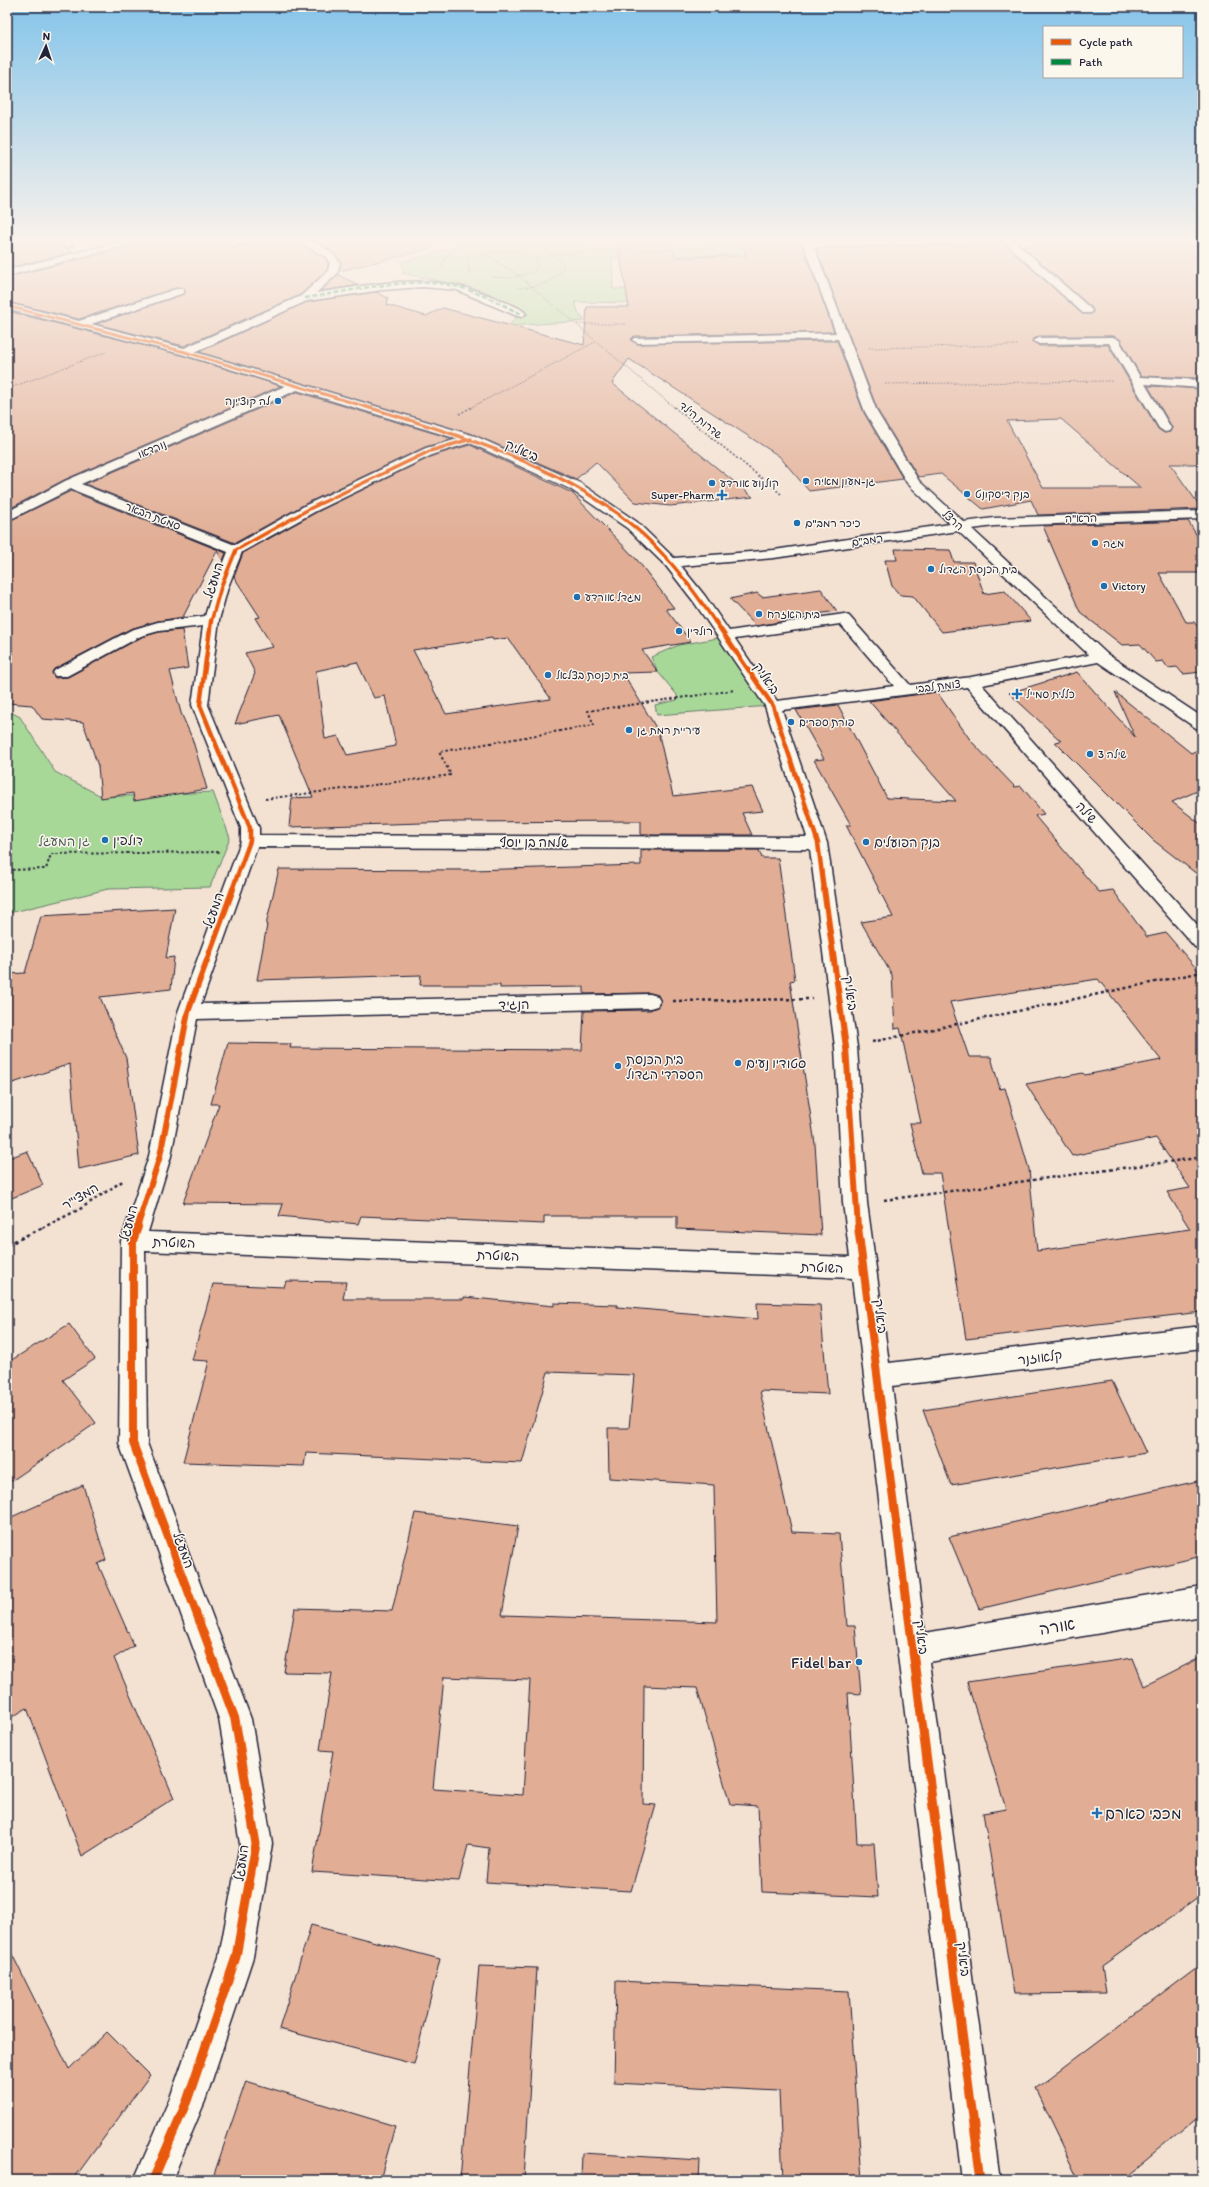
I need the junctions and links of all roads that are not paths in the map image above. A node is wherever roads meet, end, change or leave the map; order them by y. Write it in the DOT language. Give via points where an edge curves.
graph roads {
  1 [pos="139,340"];
  2 [pos="212,340"];
  3 [pos="844,340"];
  4 [pos="1109,340"];
  5 [pos="1113,340"];
  6 [pos="1039,341"];
  7 [pos="185,352"];
  8 [pos="1138,380"];
  9 [pos="1202,384"];
  10 [pos="298,385"];
  11 [pos="1164,428"];
  12 [pos="471,439"];
  13 [pos="70,484"];
  14 [pos="946,513"];
  15 [pos="1202,515"];
  16 [pos="7,517"];
  17 [pos="994,522"];
  18 [pos="960,526"];
  19 [pos="236,550"];
  20 [pos="674,567"];
  21 [pos="211,620"];
  22 [pos="725,636"];
  23 [pos="1101,657"];
  24 [pos="61,673"];
  25 [pos="971,682"];
  26 [pos="906,690"];
  27 [pos="766,696"];
  28 [pos="1202,704"];
  29 [pos="1178,709"];
  30 [pos="1202,724"];
  31 [pos="818,843"];
  32 [pos="248,847"];
  33 [pos="1202,942"];
  34 [pos="650,1001"];
  35 [pos="188,1012"];
  36 [pos="133,1241"];
  37 [pos="864,1268"];
  38 [pos="1202,1337"];
  39 [pos="877,1376"];
  40 [pos="1202,1601"];
  41 [pos="913,1650"];
  42 [pos="153,2180"];
  43 [pos="981,2180"];
  1 -- 7 [label="street, ביאליק"];
  2 -- 7 [label="street"];
  3 -- 14 [label="street, הרצל" via="871,412 914,483"];
  4 -- 6 [label="street"];
  5 -- 8 [label="street"];
  7 -- 10 [label="street, ביאליק"];
  8 -- 9 [label="street"];
  8 -- 11 [label="street"];
  10 -- 12 [label="street, ביאליק"];
  10 -- 13 [label="street, נורדאו"];
  12 -- 19 [label="street, המעגל" via="430,450 311,508"];
  12 -- 20 [label="street, ביאליק" via="576,486 632,525"];
  13 -- 16 [label="street, נורדאו"];
  13 -- 19 [label="street, סמטת הבאר"];
  14 -- 17 [label="street" via="975,521"];
  14 -- 18 [label="street, הרצל"];
  15 -- 17 [label="street, הרא\"ה"];
  17 -- 18 [label="street, הרא\"ה"];
  18 -- 20 [label="street, רמב\"ם" via="774,554 744,562"];
  18 -- 23 [label="street, הרצל"];
  19 -- 21 [label="street, המעגל"];
  20 -- 22 [label="street, ביאליק"];
  21 -- 24 [label="street" via="136,633"];
  21 -- 32 [label="street, המעגל" via="200,705 250,828"];
  22 -- 26 [label="street" via="844,619"];
  22 -- 27 [label="street, ביאליק"];
  23 -- 25 [label="street, צומת לבבי"];
  23 -- 29 [label="street, הרצל"];
  25 -- 26 [label="street, צומת לבבי"];
  25 -- 33 [label="street, שילה"];
  26 -- 27 [label="street, צומת לבבי"];
  27 -- 31 [label="street, ביאליק"];
  28 -- 29 [label="street"];
  29 -- 30 [label="street, הרצל"];
  31 -- 32 [label="street, שלמה בן יוסף"];
  31 -- 37 [label="street, ביאליק" via="846,1047 855,1204"];
  32 -- 35 [label="street, המעגל"];
  34 -- 35 [label="street, הנגיד"];
  35 -- 36 [label="street, המעגל" via="160,1156"];
  36 -- 37 [label="street, השוטרת"];
  36 -- 42 [label="street, המעגל" via="133,1443 235,1719 256,1844 236,1957 187,2101"];
  37 -- 39 [label="street, ביאליק"];
  38 -- 39 [label="street, קלאוזנר"];
  39 -- 41 [label="street, ביאליק"];
  40 -- 41 [label="street, אורה"];
  41 -- 43 [label="street, ביאליק"];
}
